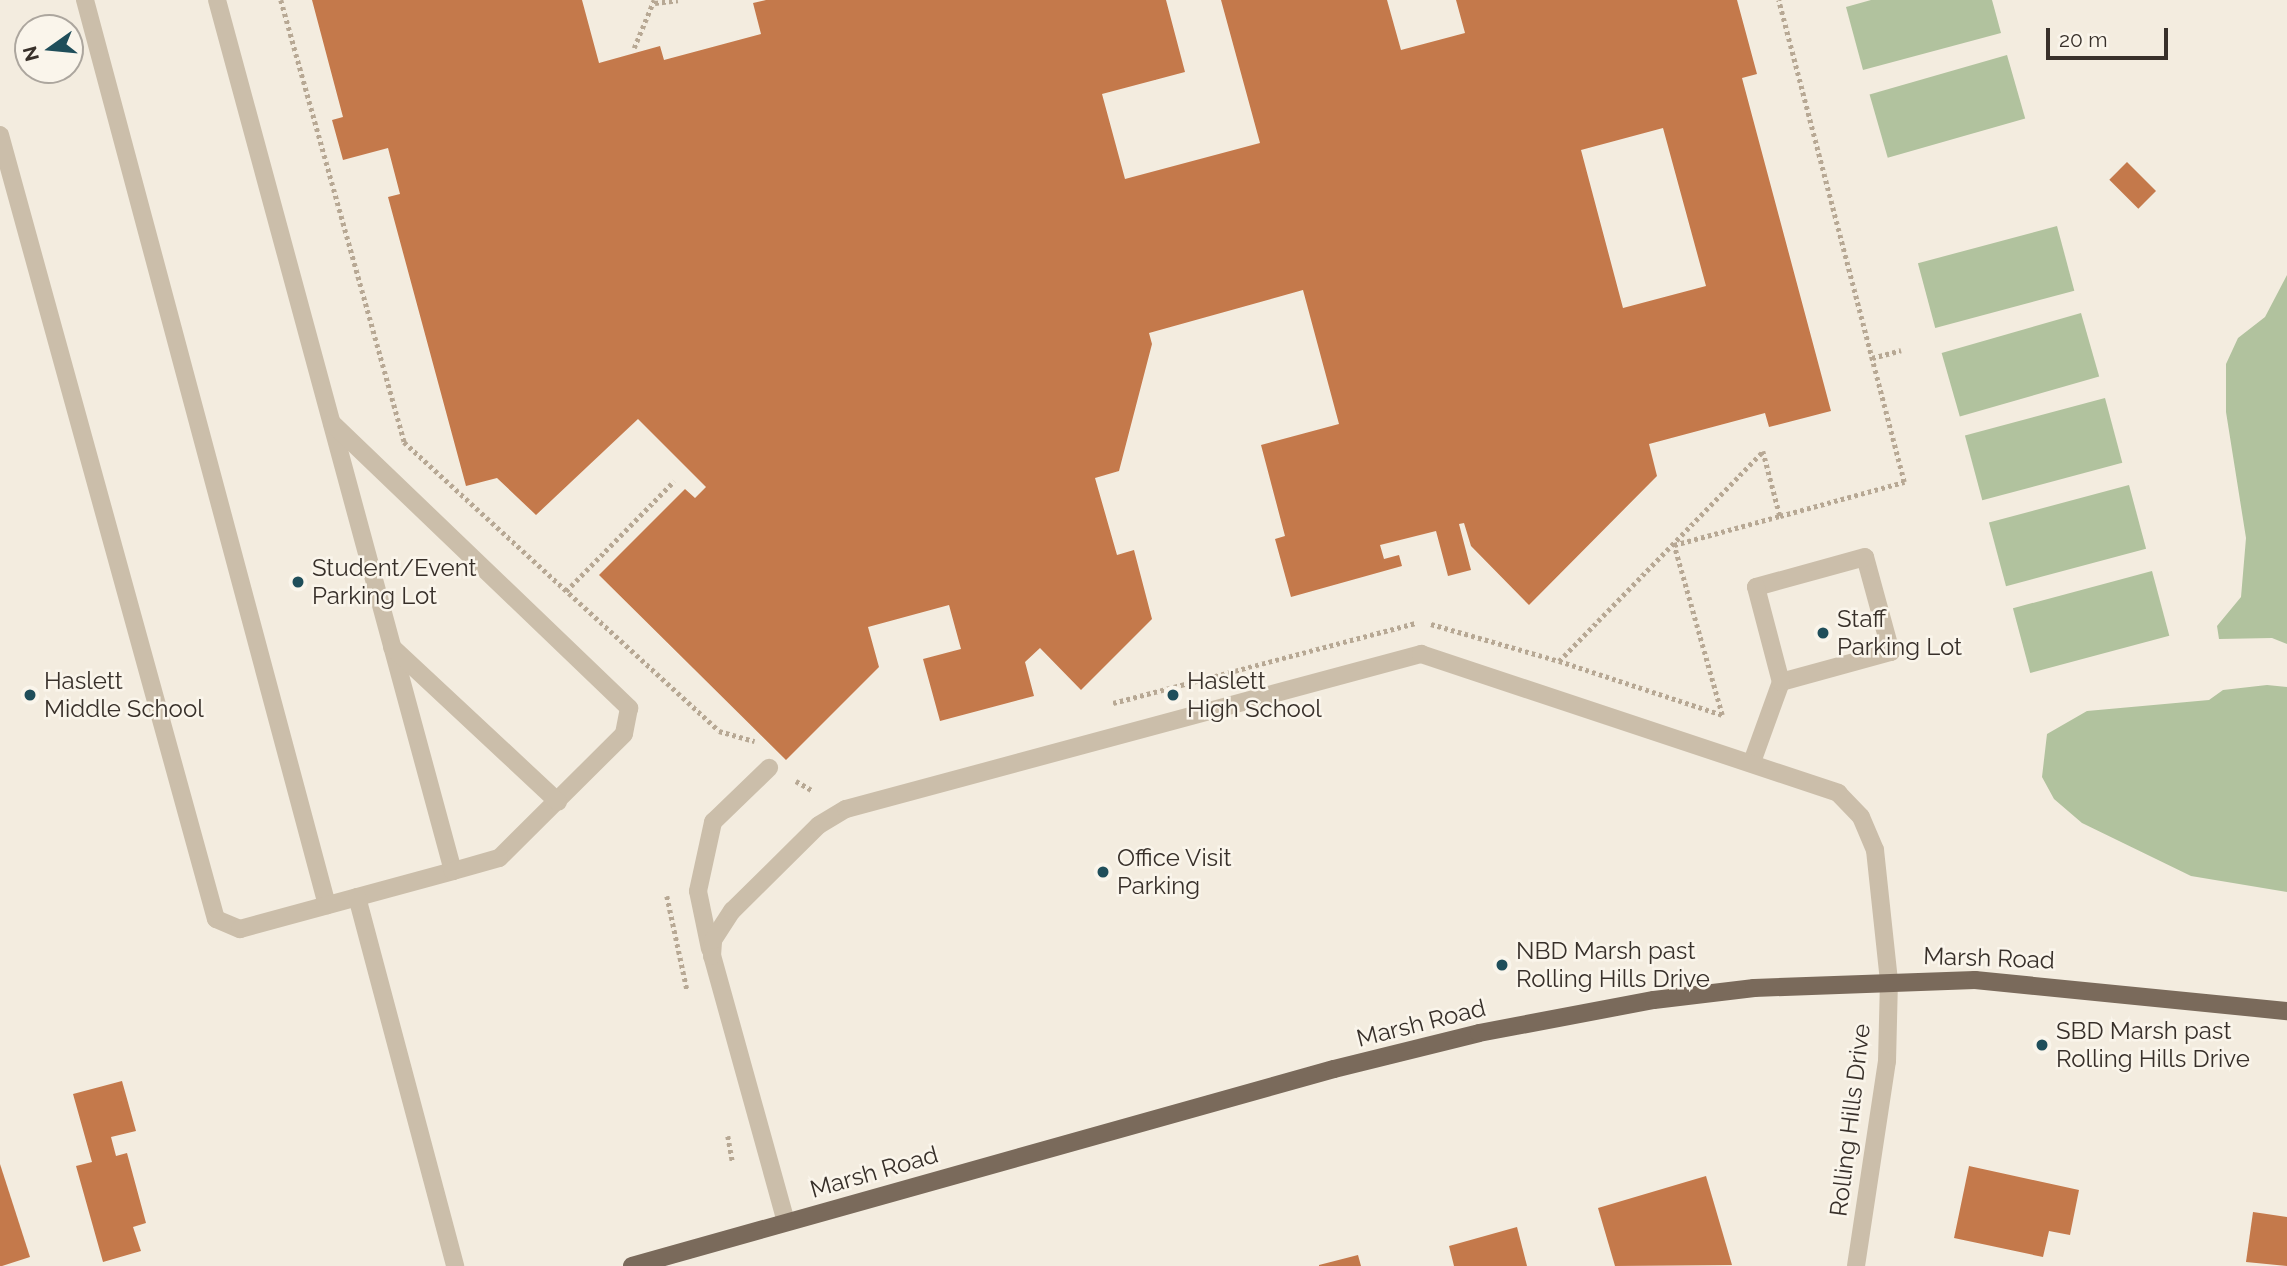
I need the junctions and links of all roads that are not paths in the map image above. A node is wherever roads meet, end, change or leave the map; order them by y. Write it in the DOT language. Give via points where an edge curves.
graph roads {
  1 [pos="85,0"];
  2 [pos="217,0"];
  3 [pos="0,135"];
  4 [pos="332,424"];
  5 [pos="392,647"];
  6 [pos="1781,682"];
  7 [pos="1752,762"];
  8 [pos="769,768"];
  9 [pos="558,802"];
  10 [pos="453,871"];
  11 [pos="357,897"];
  12 [pos="327,905"];
  13 [pos="712,956"];
  14 [pos="1889,981"];
  15 [pos="2287,1011"];
  16 [pos="786,1222"];
  17 [pos="455,1266"];
  18 [pos="632,1266"];
  19 [pos="1856,1266"];
  1 -- 12 [label="street"];
  2 -- 4 [label="street"];
  3 -- 12 [label="street" via="216,919 240,929"];
  4 -- 5 [label="street"];
  4 -- 9 [label="street" via="625,702 630,716 624,734"];
  5 -- 9 [label="street"];
  5 -- 10 [label="street"];
  6 -- 6 [label="street" via="1891,652 1865,557 1756,587"];
  6 -- 7 [label="street"];
  7 -- 13 [label="street, Rolling Hills Drive" via="1442,657 1409,655 846,809 819,825 732,911 713,940"];
  7 -- 14 [label="street, Rolling Hills Drive" via="1839,793 1861,817 1875,850"];
  8 -- 13 [label="street" via="713,822 702,857 698,891"];
  9 -- 10 [label="street" via="499,858"];
  10 -- 11 [label="street"];
  11 -- 12 [label="street"];
  11 -- 17 [label="street"];
  13 -- 16 [label="street"];
  14 -- 15 [label="main road, Marsh Road" via="2068,985"];
  14 -- 16 [label="main road, Marsh Road" via="1654,1000 1479,1032"];
  14 -- 19 [label="street, Rolling Hills Drive" via="1887,1061"];
  16 -- 18 [label="main road, Marsh Road"];
}
